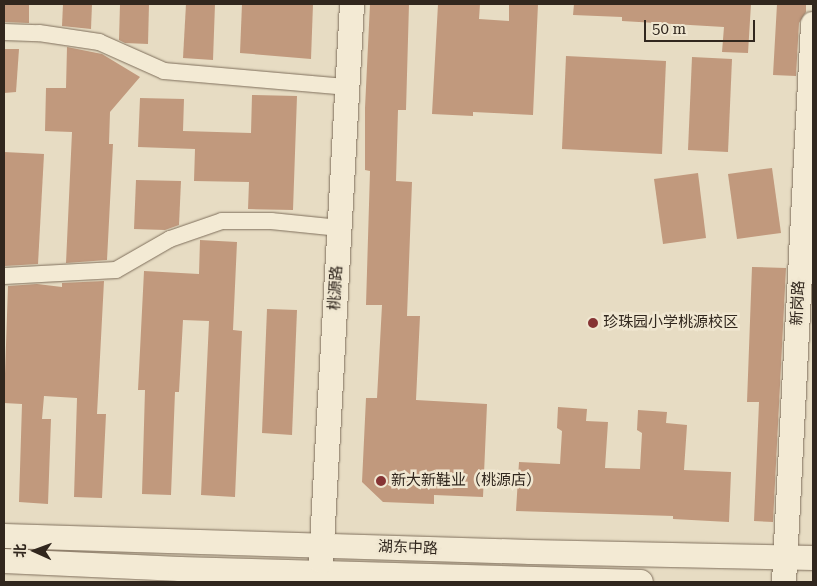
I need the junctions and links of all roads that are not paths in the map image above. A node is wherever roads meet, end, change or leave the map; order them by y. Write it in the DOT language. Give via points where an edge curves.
graph roads {
  1 [pos="352,4"];
  2 [pos="813,24"];
  3 [pos="4,32"];
  4 [pos="348,87"];
  5 [pos="811,114"];
  6 [pos="340,228"];
  7 [pos="807,252"];
  8 [pos="4,276"];
  9 [pos="4,536"];
  10 [pos="322,545"];
  11 [pos="526,552"];
  12 [pos="554,553"];
  13 [pos="785,557"];
  14 [pos="813,558"];
  15 [pos="4,561"];
  16 [pos="320,577"];
  17 [pos="526,581"];
  18 [pos="553,582"];
  19 [pos="641,582"];
  20 [pos="784,582"];
  1 -- 4 [label="main road, 桃源路"];
  2 -- 5 [label="main road, 新岗路"];
  3 -- 4 [label="street" via="39,33 98,42 164,71"];
  4 -- 6 [label="main road, 桃源路"];
  5 -- 7 [label="main road, 新岗路"];
  6 -- 8 [label="street" via="271,221 222,221 170,239 116,270"];
  6 -- 10 [label="main road, 桃源路"];
  7 -- 13 [label="main road, 新岗路"];
  9 -- 10 [label="main road, 湖东中路"];
  10 -- 11 [label="main road, 湖东中路"];
  10 -- 16 [label="main road, 桃源路"];
  11 -- 12 [label="main road, 湖东中路"];
  11 -- 17 [label="main road"];
  12 -- 13 [label="main road, 湖东中路"];
  12 -- 18 [label="main road"];
  13 -- 14 [label="main road, 湖东中路"];
  13 -- 20 [label="main road, 新岗路"];
  15 -- 16 [label="main road, 湖东中路"];
  16 -- 17 [label="main road, 湖东中路"];
  17 -- 18 [label="main road, 湖东中路"];
  18 -- 19 [label="main road, 湖东中路"];
}
